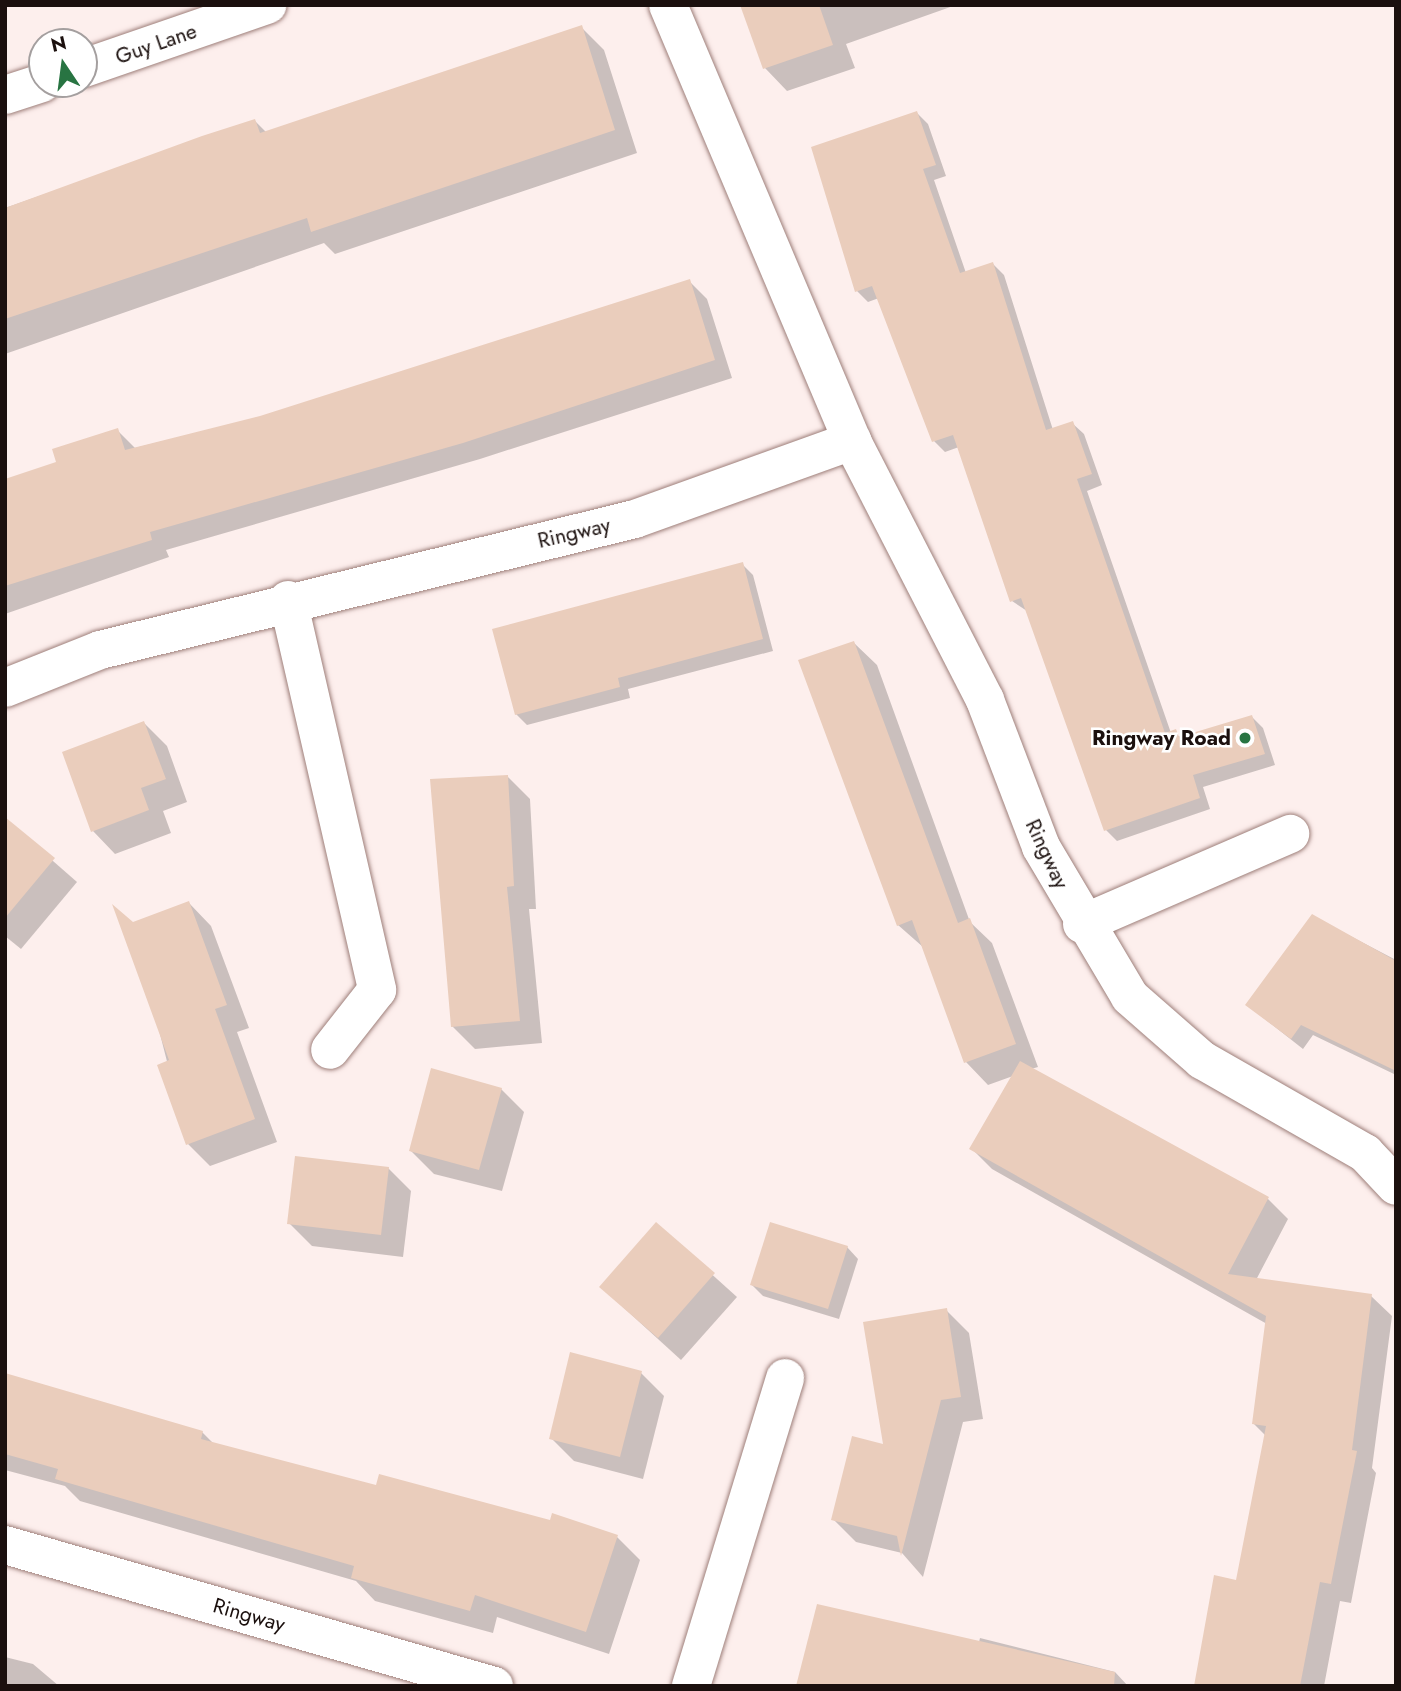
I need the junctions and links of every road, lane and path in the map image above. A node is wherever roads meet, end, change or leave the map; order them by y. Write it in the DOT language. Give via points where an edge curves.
graph roads {
  1 [pos="267,5"];
  2 [pos="668,5"];
  3 [pos="226,12"];
  4 [pos="98,62"];
  5 [pos="28,88"];
  6 [pos="5,95"];
  7 [pos="852,441"];
  8 [pos="288,600"];
  9 [pos="5,688"];
  10 [pos="1290,834"];
  11 [pos="1082,924"];
  12 [pos="330,1050"];
  13 [pos="1396,1186"];
  14 [pos="785,1378"];
  15 [pos="5,1545"];
  16 [pos="494,1686"];
  17 [pos="691,1686"];
  1 -- 3 [label="street, Guy Lane"];
  2 -- 7 [label="street, Ringway"];
  3 -- 4 [label="street, Guy Lane"];
  5 -- 6 [label="street"];
  7 -- 8 [label="street, Ringway" via="635,519"];
  7 -- 11 [label="street, Ringway" via="985,700 1041,847"];
  8 -- 9 [label="street, Ringway" via="100,650"];
  8 -- 12 [label="street" via="377,990"];
  10 -- 11 [label="street"];
  11 -- 13 [label="street, Ringway" via="1130,997 1202,1060 1365,1153"];
  14 -- 17 [label="street"];
  15 -- 16 [label="street, Ringway"];
}
